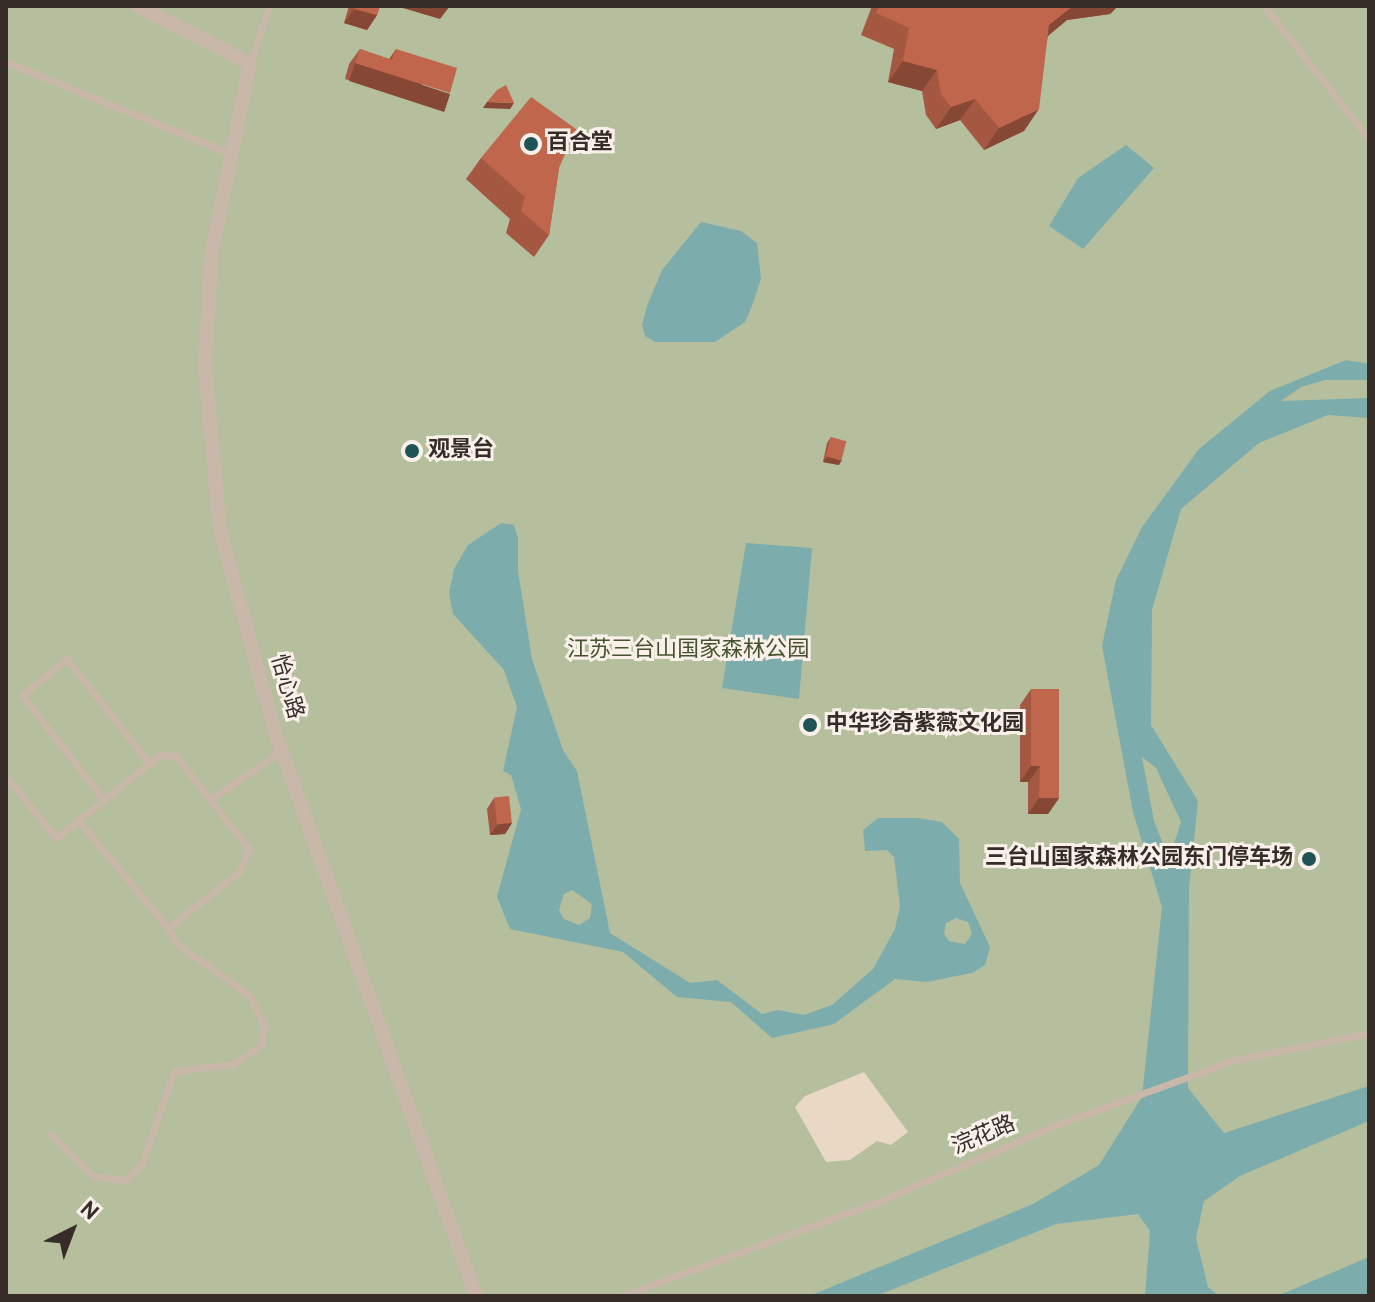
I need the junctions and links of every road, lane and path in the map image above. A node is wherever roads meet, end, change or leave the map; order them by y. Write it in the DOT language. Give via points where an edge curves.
graph roads {
  1 [pos="138,6"];
  2 [pos="269,6"];
  3 [pos="1264,6"];
  4 [pos="6,62"];
  5 [pos="250,64"];
  6 [pos="1369,139"];
  7 [pos="231,154"];
  8 [pos="282,751"];
  9 [pos="149,763"];
  10 [pos="6,776"];
  11 [pos="212,798"];
  12 [pos="104,800"];
  13 [pos="78,820"];
  14 [pos="168,928"];
  15 [pos="1369,1033"];
  16 [pos="50,1133"];
  17 [pos="476,1296"];
  18 [pos="621,1296"];
  1 -- 5 [label="street"];
  2 -- 5 [label="lane"];
  3 -- 6 [label="lane"];
  4 -- 7 [label="lane"];
  5 -- 7 [label="street, 怡心路"];
  7 -- 8 [label="street, 怡心路" via="212,250 205,366 220,530"];
  8 -- 11 [label="lane"];
  8 -- 17 [label="street, 怡心路"];
  9 -- 11 [label="lane" via="160,755 176,756"];
  9 -- 12 [label="lane"];
  9 -- 12 [label="lane" via="67,659 22,695"];
  10 -- 13 [label="lane" via="56,838"];
  11 -- 14 [label="lane" via="245,840 249,856 232,879"];
  12 -- 13 [label="lane"];
  13 -- 14 [label="lane"];
  14 -- 16 [label="lane" via="177,944 249,995 264,1025 261,1045 234,1064 174,1071 142,1164 125,1180 93,1176"];
  15 -- 18 [label="lane, 浣花路" via="1235,1060 1088,1112 873,1204"];
}
